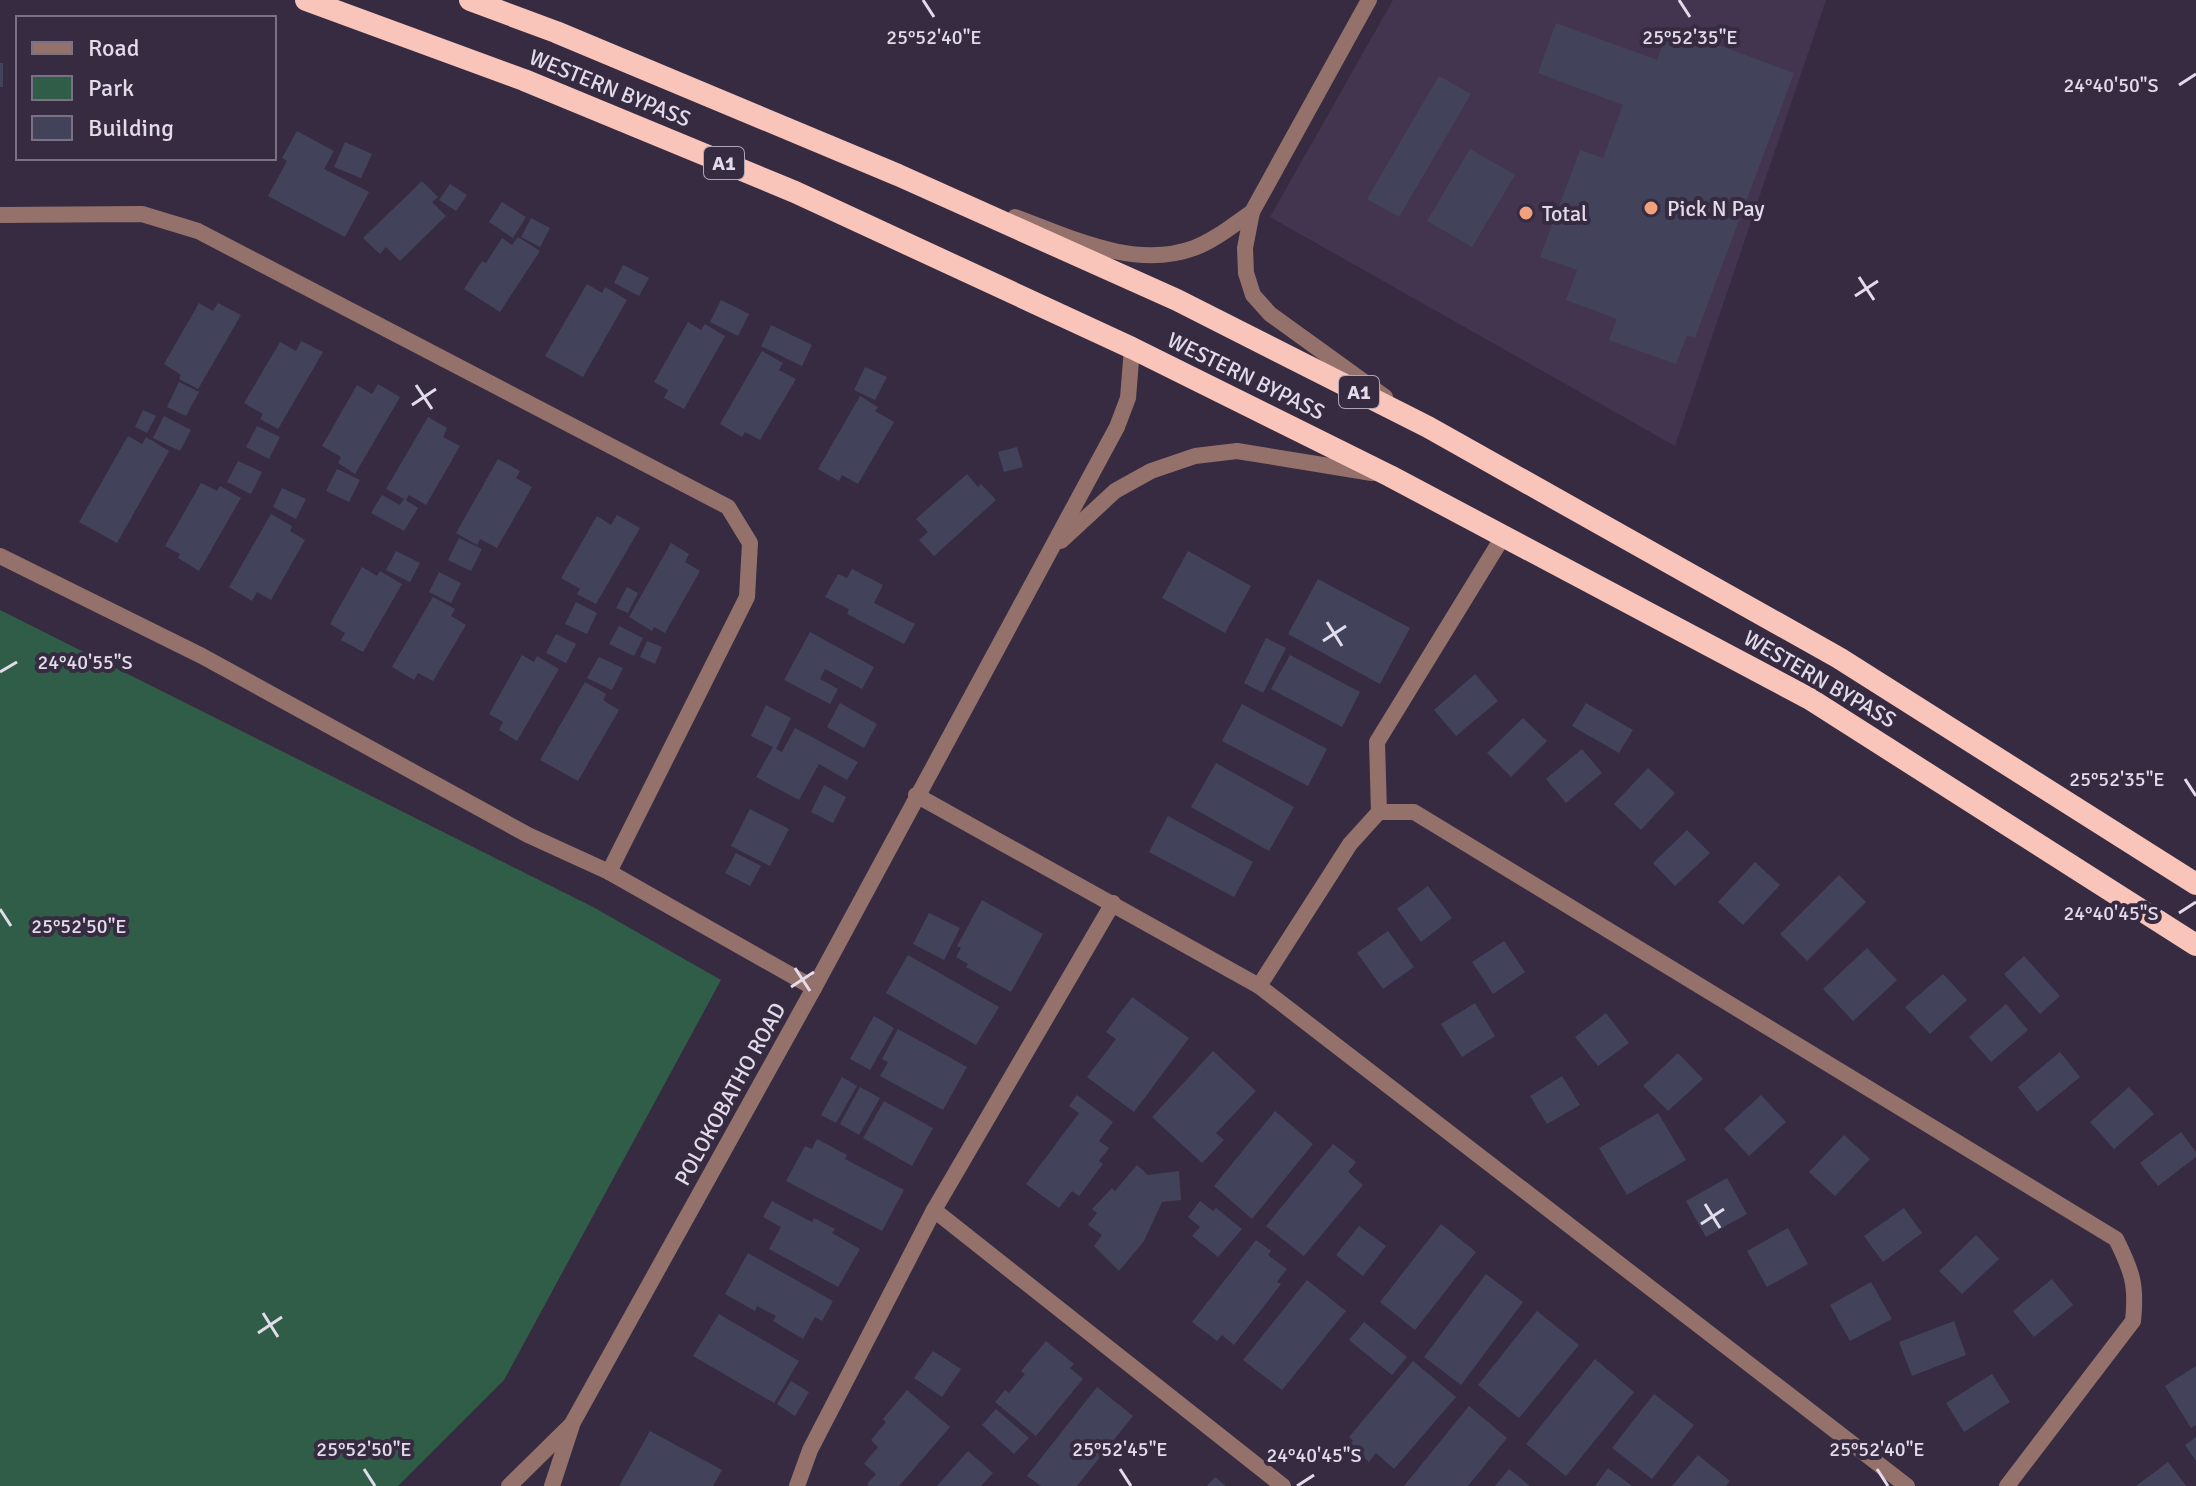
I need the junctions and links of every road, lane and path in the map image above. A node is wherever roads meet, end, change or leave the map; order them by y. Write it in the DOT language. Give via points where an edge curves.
graph roads {
  1 [pos="306,0"];
  2 [pos="470,0"];
  3 [pos="1369,0"];
  4 [pos="898,175"];
  5 [pos="1252,212"];
  6 [pos="0,215"];
  7 [pos="1132,348"];
  8 [pos="1428,427"];
  9 [pos="1390,476"];
  10 [pos="1504,535"];
  11 [pos="0,556"];
  12 [pos="1046,558"];
  13 [pos="916,795"];
  14 [pos="1379,812"];
  15 [pos="609,872"];
  16 [pos="2196,884"];
  17 [pos="1113,903"];
  18 [pos="2196,945"];
  19 [pos="1259,986"];
  20 [pos="814,988"];
  21 [pos="934,1210"];
  22 [pos="573,1422"];
  23 [pos="509,1486"];
  24 [pos="552,1486"];
  25 [pos="797,1486"];
  26 [pos="1283,1486"];
  27 [pos="1907,1486"];
  28 [pos="2007,1486"];
  1 -- 7 [label="highway, WESTERN BYPASS / A1" via="524,80 795,192"];
  2 -- 4 [label="highway, WESTERN BYPASS / A1"];
  3 -- 5 [label="street"];
  4 -- 5 [label="street" via="1134,256 1192,248"];
  4 -- 8 [label="highway, WESTERN BYPASS / A1" via="1177,300"];
  5 -- 8 [label="street" via="1245,248 1253,295 1270,314"];
  6 -- 15 [label="street" via="142,214 198,231 728,507 750,543 747,597"];
  7 -- 9 [label="highway, WESTERN BYPASS / A1"];
  7 -- 12 [label="street" via="1128,398 1117,427"];
  8 -- 16 [label="highway, WESTERN BYPASS / A1" via="1839,658"];
  9 -- 10 [label="highway, WESTERN BYPASS / A1"];
  9 -- 12 [label="street" via="1237,451 1195,456 1115,491"];
  10 -- 14 [label="street" via="1377,742"];
  10 -- 18 [label="highway, WESTERN BYPASS / A1" via="1810,699"];
  11 -- 15 [label="street" via="202,656 528,835"];
  12 -- 13 [label="street, POLOKOBATHO ROAD"];
  13 -- 17 [label="street"];
  13 -- 20 [label="street, POLOKOBATHO ROAD"];
  14 -- 19 [label="street" via="1350,844"];
  14 -- 28 [label="street" via="1414,812 2116,1239 2132,1270 2133,1321"];
  15 -- 20 [label="street"];
  17 -- 19 [label="street"];
  17 -- 21 [label="street"];
  19 -- 27 [label="street"];
  20 -- 22 [label="street, POLOKOBATHO ROAD"];
  21 -- 25 [label="street" via="810,1450"];
  21 -- 26 [label="street"];
  22 -- 23 [label="street"];
  22 -- 24 [label="street, POLOKOBATHO ROAD"];
}
